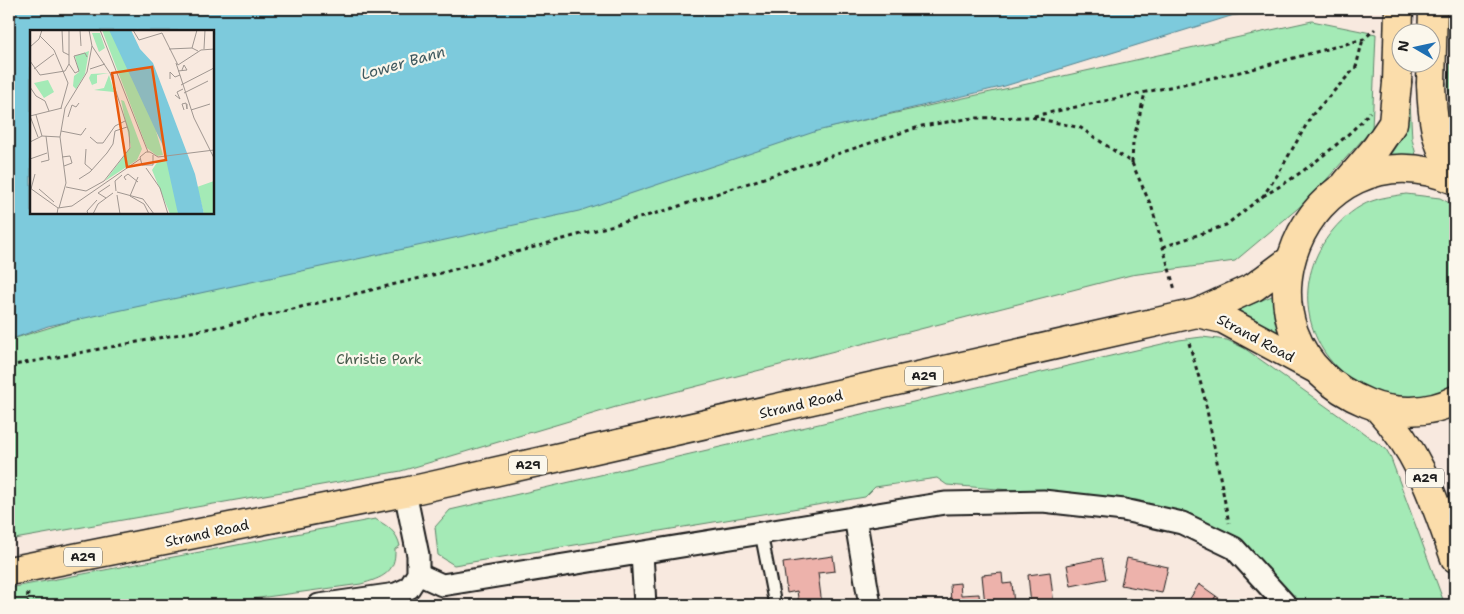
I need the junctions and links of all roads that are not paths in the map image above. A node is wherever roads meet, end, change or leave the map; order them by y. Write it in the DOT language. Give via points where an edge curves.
graph roads {
  1 [pos="1399,9"];
  2 [pos="1434,9"];
  3 [pos="1455,171"];
  4 [pos="1455,180"];
  5 [pos="1343,187"];
  6 [pos="1289,261"];
  7 [pos="1197,313"];
  8 [pos="1314,368"];
  9 [pos="1455,400"];
  10 [pos="1378,408"];
  11 [pos="404,492"];
  12 [pos="855,517"];
  13 [pos="761,533"];
  14 [pos="642,553"];
  15 [pos="1455,558"];
  16 [pos="9,571"];
  17 [pos="418,574"];
  18 [pos="320,605"];
  19 [pos="645,605"];
  20 [pos="776,605"];
  21 [pos="870,605"];
  22 [pos="1286,605"];
  1 -- 5 [label="main road, A29, bridge" via="1398,83 1393,123"];
  2 -- 3 [label="main road, bridge" via="1431,84 1434,123 1445,160"];
  4 -- 5 [label="main road, A29" via="1438,173 1406,169 1373,174"];
  5 -- 6 [label="main road, A29" via="1319,207 1301,232"];
  6 -- 7 [label="main road, Strand Road / A29" via="1254,287"];
  6 -- 8 [label="main road, A29" via="1286,299 1295,336"];
  7 -- 8 [label="main road, Strand Road / A29" via="1223,319"];
  7 -- 11 [label="main road, Strand Road / A29"];
  8 -- 10 [label="main road, A29" via="1345,394"];
  9 -- 10 [label="main road, A29" via="1414,411"];
  10 -- 15 [label="main road, A29" via="1403,437 1419,464"];
  11 -- 16 [label="main road, Strand Road / A29"];
  11 -- 17 [label="street" via="418,555"];
  12 -- 13 [label="street"];
  12 -- 21 [label="street"];
  12 -- 22 [label="street" via="945,503 1043,501 1124,510 1182,523 1234,548"];
  13 -- 14 [label="street"];
  13 -- 20 [label="lane"];
  14 -- 17 [label="street" via="442,585"];
  14 -- 19 [label="street"];
  17 -- 18 [label="street" via="409,588 396,594"];
}
